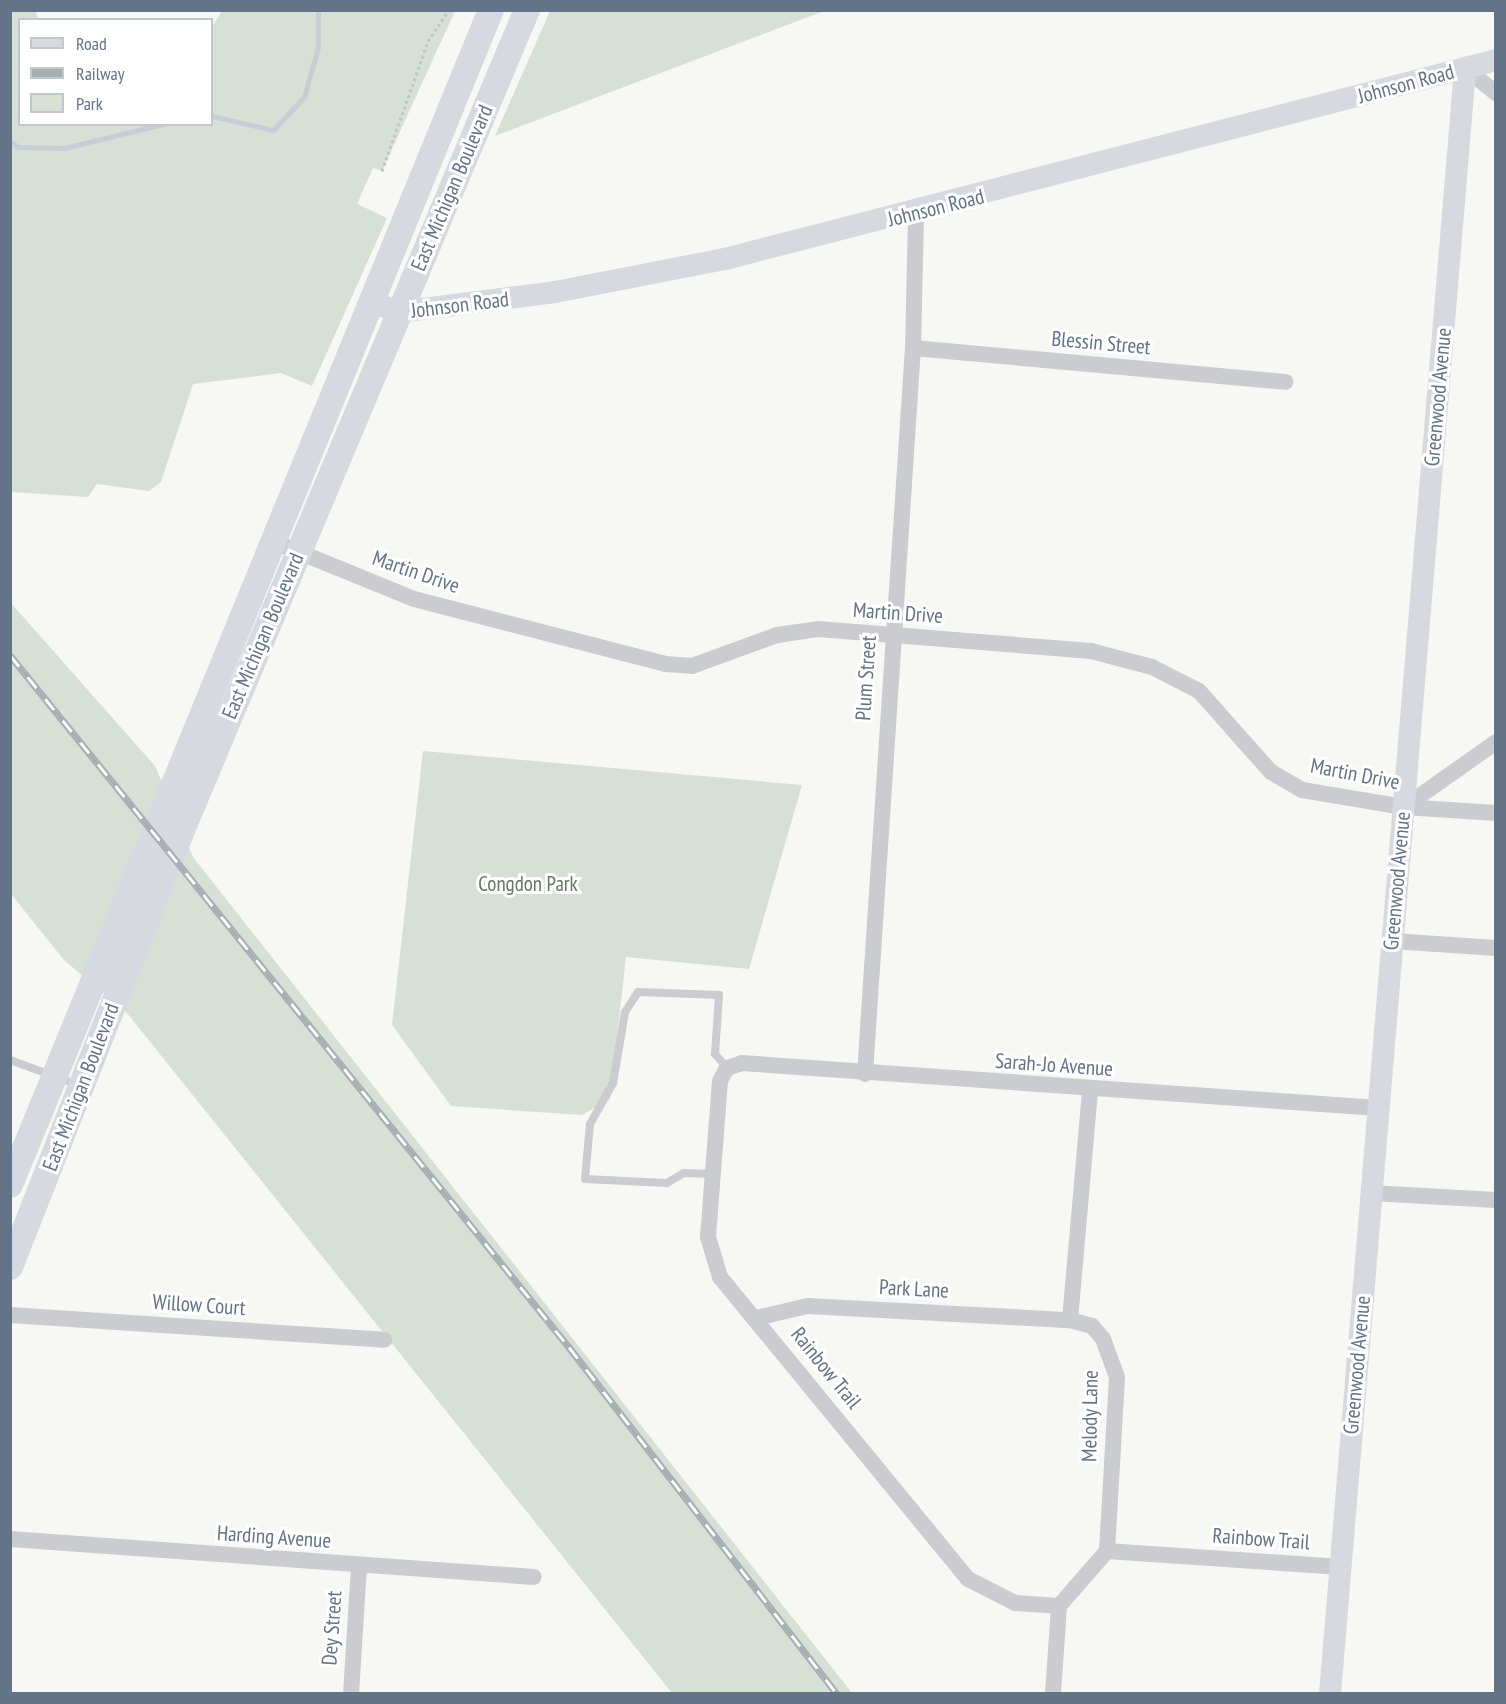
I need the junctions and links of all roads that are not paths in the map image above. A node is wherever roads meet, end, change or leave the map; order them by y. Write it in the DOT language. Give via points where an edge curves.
graph roads {
  1 [pos="491,10"];
  2 [pos="527,10"];
  3 [pos="1496,60"];
  4 [pos="1465,68"];
  5 [pos="1496,93"];
  6 [pos="916,214"];
  7 [pos="370,301"];
  8 [pos="399,312"];
  9 [pos="913,348"];
  10 [pos="1285,382"];
  11 [pos="272,541"];
  12 [pos="298,553"];
  13 [pos="891,634"];
  14 [pos="1496,742"];
  15 [pos="1404,807"];
  16 [pos="1496,813"];
  17 [pos="1392,941"];
  18 [pos="1496,948"];
  19 [pos="10,1060"];
  20 [pos="727,1068"];
  21 [pos="865,1074"];
  22 [pos="55,1076"];
  23 [pos="81,1087"];
  24 [pos="1090,1090"];
  25 [pos="1378,1108"];
  26 [pos="713,1174"];
  27 [pos="10,1185"];
  28 [pos="1371,1193"];
  29 [pos="1496,1200"];
  30 [pos="10,1266"];
  31 [pos="10,1315"];
  32 [pos="756,1318"];
  33 [pos="1070,1320"];
  34 [pos="384,1340"];
  35 [pos="10,1539"];
  36 [pos="1107,1551"];
  37 [pos="359,1566"];
  38 [pos="1340,1567"];
  39 [pos="534,1577"];
  40 [pos="1059,1606"];
  41 [pos="351,1694"];
  42 [pos="1053,1694"];
  43 [pos="1330,1694"];
  1 -- 7 [label="main road, East Michigan Boulevard"];
  2 -- 8 [label="main road, East Michigan Boulevard"];
  3 -- 4 [label="street, Johnson Road"];
  4 -- 5 [label="street"];
  4 -- 6 [label="street, Johnson Road"];
  4 -- 15 [label="street, Greenwood Avenue"];
  6 -- 8 [label="street, Johnson Road" via="577,288"];
  6 -- 9 [label="street, Plum Street"];
  7 -- 8 [label="street, Johnson Road"];
  7 -- 11 [label="main road, East Michigan Boulevard"];
  8 -- 12 [label="main road, East Michigan Boulevard"];
  9 -- 10 [label="street, Blessin Street"];
  9 -- 13 [label="street, Plum Street"];
  11 -- 12 [label="street, Martin Drive"];
  11 -- 22 [label="main road, East Michigan Boulevard"];
  12 -- 13 [label="street, Martin Drive" via="414,599 665,664 692,666 777,635 818,629"];
  12 -- 23 [label="main road, East Michigan Boulevard"];
  13 -- 15 [label="street, Martin Drive" via="1091,651 1152,667 1199,691 1271,772 1302,790"];
  13 -- 21 [label="street, Plum Street"];
  14 -- 15 [label="street"];
  15 -- 16 [label="street, Martin Drive"];
  15 -- 17 [label="street, Greenwood Avenue"];
  17 -- 18 [label="street"];
  17 -- 25 [label="street, Greenwood Avenue"];
  19 -- 22 [label="lane"];
  20 -- 21 [label="street, Sarah-Jo Avenue" via="742,1063"];
  20 -- 26 [label="street, Rainbow Trail" via="720,1081"];
  20 -- 26 [label="lane" via="715,1054 719,995 638,992 625,1012 612,1083 590,1124 585,1179 667,1183 684,1173"];
  21 -- 24 [label="street, Sarah-Jo Avenue"];
  22 -- 23 [label="lane"];
  22 -- 27 [label="main road, East Michigan Boulevard"];
  23 -- 30 [label="main road, East Michigan Boulevard"];
  24 -- 25 [label="street, Sarah-Jo Avenue"];
  24 -- 33 [label="street"];
  25 -- 28 [label="street, Greenwood Avenue"];
  26 -- 32 [label="street, Rainbow Trail" via="712,1257 720,1277"];
  28 -- 29 [label="street"];
  28 -- 38 [label="street, Greenwood Avenue"];
  31 -- 34 [label="street, Willow Court"];
  32 -- 33 [label="street, Park Lane" via="807,1305"];
  32 -- 40 [label="street, Rainbow Trail" via="968,1579 1015,1604"];
  33 -- 36 [label="street, Melody Lane" via="1092,1326 1104,1339 1117,1377"];
  35 -- 37 [label="street, Harding Avenue"];
  36 -- 38 [label="street, Rainbow Trail"];
  36 -- 40 [label="street"];
  37 -- 39 [label="street, Harding Avenue"];
  37 -- 41 [label="street, Dey Street"];
  38 -- 43 [label="street, Greenwood Avenue"];
  40 -- 42 [label="street"];
}
